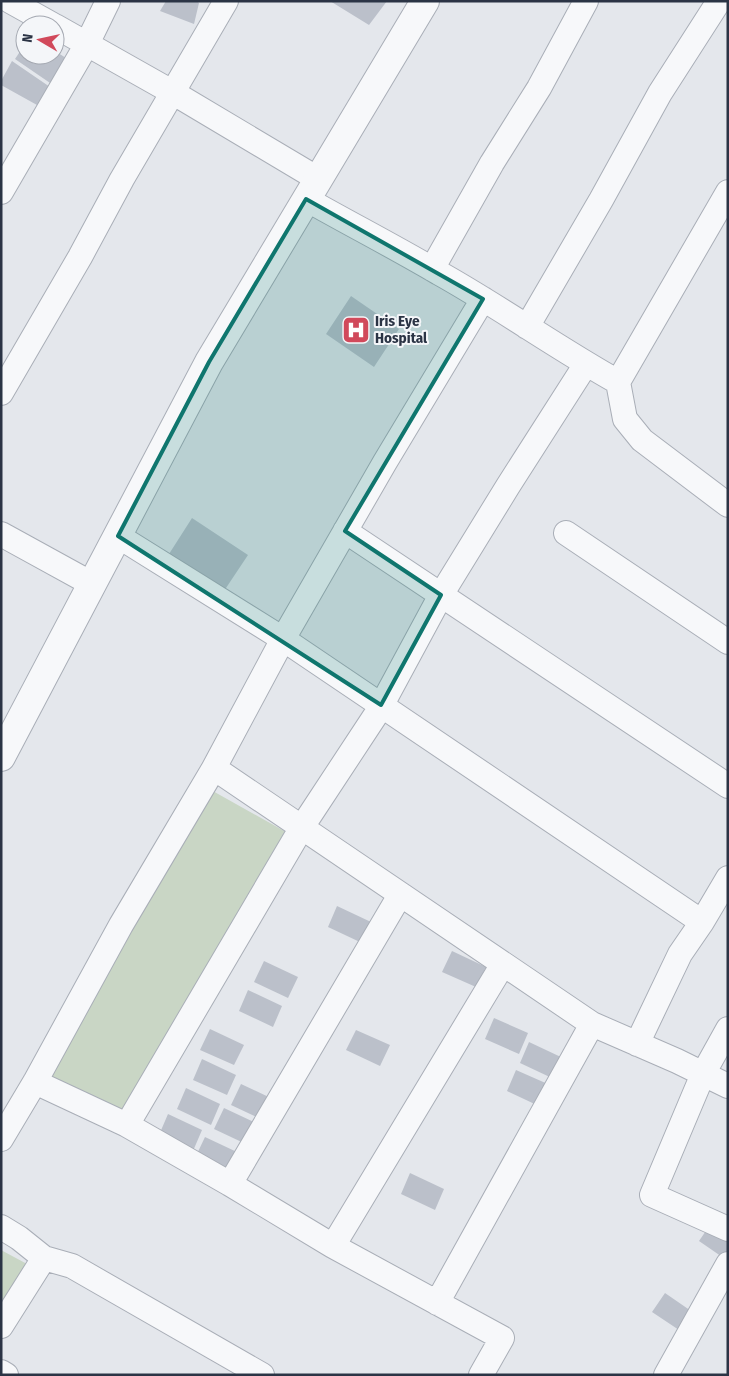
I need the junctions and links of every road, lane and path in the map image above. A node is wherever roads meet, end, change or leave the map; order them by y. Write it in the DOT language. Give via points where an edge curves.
graph roads {
  1 [pos="10,1"];
  2 [pos="108,1"];
  3 [pos="226,1"];
  4 [pos="425,1"];
  5 [pos="586,1"];
  6 [pos="719,1"];
  7 [pos="35,15"];
  8 [pos="65,32"];
  9 [pos="87,44"];
  10 [pos="172,92"];
  11 [pos="312,189"];
  12 [pos="1,192"];
  13 [pos="725,203"];
  14 [pos="432,269"];
  15 [pos="483,299"];
  16 [pos="527,327"];
  17 [pos="9,362"];
  18 [pos="586,364"];
  19 [pos="618,382"];
  20 [pos="1,392"];
  21 [pos="728,505"];
  22 [pos="344,531"];
  23 [pos="566,533"];
  24 [pos="1,534"];
  25 [pos="118,536"];
  26 [pos="92,584"];
  27 [pos="441,595"];
  28 [pos="283,639"];
  29 [pos="728,642"];
  30 [pos="381,705"];
  31 [pos="1,757"];
  32 [pos="214,768"];
  33 [pos="728,786"];
  34 [pos="302,828"];
  35 [pos="728,878"];
  36 [pos="400,894"];
  37 [pos="702,922"];
  38 [pos="502,964"];
  39 [pos="592,1024"];
  40 [pos="728,1029"];
  41 [pos="637,1044"];
  42 [pos="704,1074"];
  43 [pos="35,1082"];
  44 [pos="728,1086"];
  45 [pos="128,1126"];
  46 [pos="1,1140"];
  47 [pos="230,1184"];
  48 [pos="1,1227"];
  49 [pos="728,1229"];
  50 [pos="332,1246"];
  51 [pos="44,1258"];
  52 [pos="728,1264"];
  53 [pos="437,1303"];
  54 [pos="1,1326"];
  55 [pos="1,1372"];
  56 [pos="6,1375"];
  57 [pos="262,1375"];
  58 [pos="481,1375"];
  59 [pos="666,1375"];
  1 -- 7 [label="street"];
  2 -- 9 [label="street"];
  3 -- 10 [label="street"];
  4 -- 11 [label="street"];
  5 -- 14 [label="street" via="539,88"];
  6 -- 16 [label="street" via="660,94"];
  8 -- 9 [label="street"];
  9 -- 10 [label="street"];
  9 -- 12 [label="street"];
  10 -- 11 [label="street"];
  10 -- 17 [label="street" via="80,257"];
  11 -- 14 [label="street"];
  11 -- 25 [label="street" via="208,362"];
  13 -- 19 [label="street"];
  14 -- 15 [label="street"];
  15 -- 16 [label="street"];
  15 -- 22 [label="street"];
  16 -- 18 [label="street"];
  17 -- 20 [label="street"];
  18 -- 19 [label="street"];
  18 -- 27 [label="street"];
  19 -- 21 [label="street" via="625,419 642,440"];
  22 -- 27 [label="street"];
  22 -- 28 [label="street"];
  23 -- 29 [label="street"];
  24 -- 26 [label="street"];
  25 -- 26 [label="street"];
  25 -- 28 [label="street"];
  26 -- 31 [label="street"];
  27 -- 30 [label="street"];
  27 -- 33 [label="street"];
  28 -- 30 [label="street"];
  28 -- 32 [label="street"];
  30 -- 34 [label="street"];
  30 -- 37 [label="street"];
  32 -- 34 [label="street"];
  32 -- 43 [label="street" via="121,925"];
  34 -- 36 [label="street"];
  34 -- 45 [label="street"];
  35 -- 37 [label="street"];
  36 -- 38 [label="street"];
  36 -- 47 [label="street"];
  37 -- 41 [label="street" via="680,954"];
  38 -- 39 [label="street"];
  38 -- 50 [label="street"];
  39 -- 41 [label="street"];
  39 -- 53 [label="street"];
  40 -- 42 [label="street"];
  41 -- 42 [label="street"];
  42 -- 44 [label="street"];
  42 -- 49 [label="street" via="652,1195"];
  43 -- 45 [label="street"];
  43 -- 46 [label="street"];
  45 -- 47 [label="street"];
  47 -- 50 [label="street"];
  48 -- 51 [label="street"];
  50 -- 53 [label="street"];
  51 -- 54 [label="street"];
  51 -- 57 [label="street" via="72,1266"];
  52 -- 59 [label="street"];
  53 -- 58 [label="street" via="502,1338"];
  55 -- 56 [label="street"];
}
